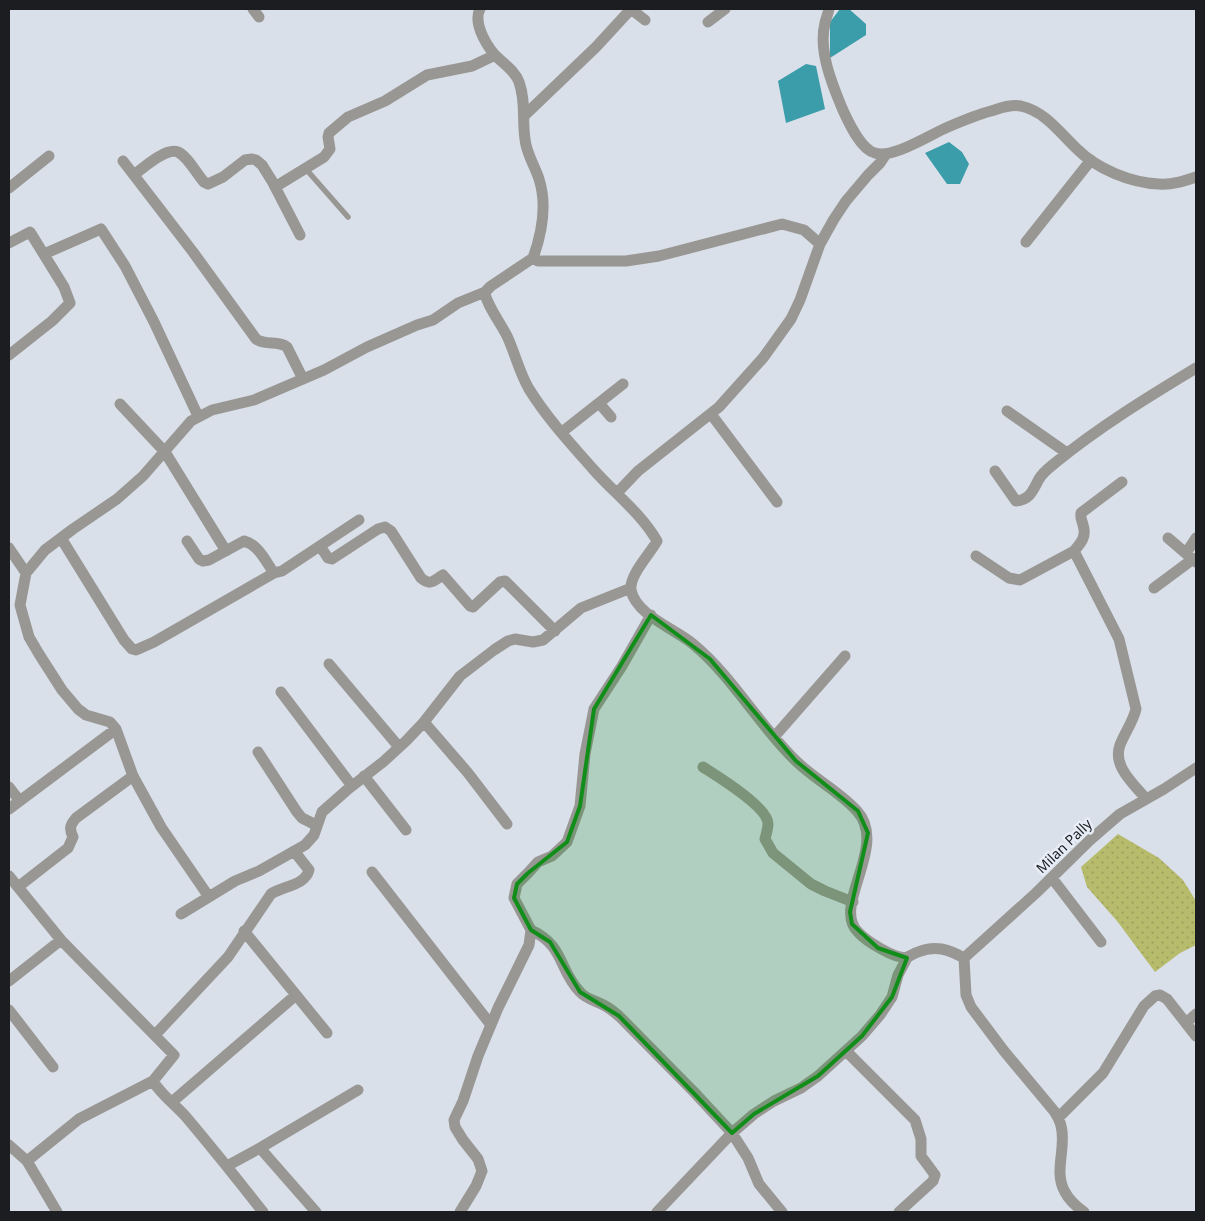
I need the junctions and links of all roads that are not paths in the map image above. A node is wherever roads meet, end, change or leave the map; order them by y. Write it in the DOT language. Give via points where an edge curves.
graph roads {
  1 [pos="480,9"];
  2 [pos="631,9"];
  3 [pos="725,9"];
  4 [pos="829,9"];
  5 [pos="645,20"];
  6 [pos="708,22"];
  7 [pos="495,55"];
  8 [pos="525,115"];
  9 [pos="886,154"];
  10 [pos="49,156"];
  11 [pos="1091,160"];
  12 [pos="123,161"];
  13 [pos="305,167"];
  14 [pos="134,175"];
  15 [pos="1196,177"];
  16 [pos="275,187"];
  17 [pos="9,188"];
  18 [pos="348,217"];
  19 [pos="300,235"];
  20 [pos="1026,242"];
  21 [pos="9,243"];
  22 [pos="820,244"];
  23 [pos="44,254"];
  24 [pos="533,258"];
  25 [pos="485,292"];
  26 [pos="9,355"];
  27 [pos="1196,368"];
  28 [pos="303,379"];
  29 [pos="623,384"];
  30 [pos="599,403"];
  31 [pos="120,404"];
  32 [pos="1007,410"];
  33 [pos="711,414"];
  34 [pos="198,416"];
  35 [pos="611,417"];
  36 [pos="562,432"];
  37 [pos="165,452"];
  38 [pos="1067,453"];
  39 [pos="995,471"];
  40 [pos="1122,482"];
  41 [pos="617,493"];
  42 [pos="777,502"];
  43 [pos="359,520"];
  44 [pos="60,538"];
  45 [pos="1168,538"];
  46 [pos="1196,538"];
  47 [pos="187,541"];
  48 [pos="320,546"];
  49 [pos="9,548"];
  50 [pos="226,551"];
  51 [pos="1074,551"];
  52 [pos="976,556"];
  53 [pos="1192,558"];
  54 [pos="26,573"];
  55 [pos="274,573"];
  56 [pos="631,588"];
  57 [pos="1154,588"];
  58 [pos="651,615"];
  59 [pos="555,631"];
  60 [pos="845,656"];
  61 [pos="329,664"];
  62 [pos="281,692"];
  63 [pos="424,722"];
  64 [pos="116,730"];
  65 [pos="774,736"];
  66 [pos="399,747"];
  67 [pos="258,752"];
  68 [pos="703,767"];
  69 [pos="1196,768"];
  70 [pos="133,776"];
  71 [pos="364,776"];
  72 [pos="352,786"];
  73 [pos="9,787"];
  74 [pos="1146,799"];
  75 [pos="19,800"];
  76 [pos="9,809"];
  77 [pos="507,824"];
  78 [pos="316,825"];
  79 [pos="406,830"];
  80 [pos="294,852"];
  81 [pos="372,872"];
  82 [pos="9,876"];
  83 [pos="1052,878"];
  84 [pos="18,887"];
  85 [pos="209,897"];
  86 [pos="852,902"];
  87 [pos="181,914"];
  88 [pos="531,930"];
  89 [pos="244,931"];
  90 [pos="61,940"];
  91 [pos="1101,942"];
  92 [pos="907,958"];
  93 [pos="964,958"];
  94 [pos="9,981"];
  95 [pos="296,995"];
  96 [pos="9,1010"];
  97 [pos="1196,1014"];
  98 [pos="1186,1023"];
  99 [pos="491,1026"];
  100 [pos="327,1034"];
  101 [pos="154,1036"];
  102 [pos="1196,1036"];
  103 [pos="846,1051"];
  104 [pos="53,1067"];
  105 [pos="153,1081"];
  106 [pos="358,1090"];
  107 [pos="172,1102"];
  108 [pos="1058,1118"];
  109 [pos="732,1133"];
  110 [pos="9,1145"];
  111 [pos="260,1148"];
  112 [pos="27,1161"];
  113 [pos="227,1166"];
  114 [pos="58,1212"];
  115 [pos="262,1212"];
  116 [pos="316,1212"];
  117 [pos="460,1212"];
  118 [pos="657,1212"];
  119 [pos="782,1212"];
  120 [pos="899,1212"];
  121 [pos="1084,1212"];
  1 -- 7 [label="street" via="477,15 479,25"];
  2 -- 5 [label="street"];
  2 -- 8 [label="street"];
  3 -- 6 [label="street"];
  4 -- 9 [label="street" via="824,24 824,50 839,101 864,145 875,154"];
  7 -- 8 [label="street" via="519,81"];
  7 -- 13 [label="street" via="472,66 427,75 385,101 348,117 329,133 330,149 324,157"];
  8 -- 24 [label="street" via="525,140 544,196"];
  9 -- 11 [label="street" via="970,117 1018,105 1041,114"];
  9 -- 22 [label="street" via="846,201"];
  10 -- 17 [label="street"];
  11 -- 15 [label="street" via="1126,177 1159,184 1180,183"];
  11 -- 20 [label="street"];
  12 -- 14 [label="street"];
  13 -- 16 [label="street"];
  13 -- 18 [label="lane"];
  14 -- 16 [label="street" via="158,157 176,151 208,184 245,160 252,159 262,165"];
  14 -- 28 [label="street" via="256,339 287,347"];
  16 -- 19 [label="street"];
  21 -- 23 [label="street" via="30,232"];
  22 -- 24 [label="street" via="804,230 782,224 667,254 626,261 547,262"];
  22 -- 33 [label="street" via="791,319 763,358"];
  23 -- 26 [label="street" via="70,303"];
  23 -- 34 [label="street" via="100,229 129,274"];
  24 -- 25 [label="street"];
  25 -- 28 [label="street" via="458,303 433,320"];
  25 -- 36 [label="street" via="485,299 510,341 528,388"];
  27 -- 38 [label="street"];
  28 -- 34 [label="street" via="254,400 222,406"];
  29 -- 30 [label="street"];
  30 -- 35 [label="street"];
  30 -- 36 [label="street"];
  31 -- 37 [label="street"];
  32 -- 38 [label="street"];
  33 -- 41 [label="street" via="638,471"];
  33 -- 42 [label="street"];
  34 -- 37 [label="street"];
  36 -- 41 [label="street"];
  37 -- 44 [label="street" via="128,490"];
  37 -- 50 [label="street"];
  38 -- 39 [label="street" via="1046,470 1033,492 1023,501 1016,502"];
  40 -- 51 [label="street" via="1080,513 1085,534"];
  41 -- 56 [label="street" via="650,528 657,541 633,578"];
  43 -- 48 [label="street"];
  44 -- 54 [label="street"];
  44 -- 55 [label="street" via="124,640 136,650"];
  45 -- 53 [label="street"];
  46 -- 53 [label="street"];
  47 -- 50 [label="street" via="203,561"];
  48 -- 55 [label="street"];
  48 -- 59 [label="street" via="332,559 385,527 426,582 431,583 443,575 473,607 505,581"];
  49 -- 54 [label="street"];
  50 -- 55 [label="street" via="244,541 250,542"];
  51 -- 52 [label="street" via="1020,580 1009,578"];
  51 -- 74 [label="street" via="1119,639 1136,709 1118,755 1125,772"];
  53 -- 57 [label="street"];
  54 -- 64 [label="street" via="20,605 29,637 38,654 78,710 110,722"];
  56 -- 58 [label="street" via="635,602"];
  56 -- 59 [label="street" via="581,608"];
  58 -- 65 [label="street" via="710,658"];
  58 -- 88 [label="street" via="594,709 580,806 567,842 552,856 538,862 517,884 514,898"];
  59 -- 63 [label="street" via="543,640 515,639 494,650 460,676"];
  60 -- 65 [label="street"];
  61 -- 66 [label="street"];
  62 -- 72 [label="street"];
  63 -- 66 [label="street"];
  63 -- 77 [label="street"];
  64 -- 70 [label="street"];
  64 -- 75 [label="street"];
  65 -- 86 [label="street" via="796,761 844,798 865,822 868,833"];
  66 -- 71 [label="street"];
  67 -- 78 [label="street" via="297,812"];
  68 -- 86 [label="street" via="752,801 766,817 765,839 773,853 811,884"];
  69 -- 74 [label="street, Milan Pally"];
  70 -- 84 [label="street" via="76,818 71,824 72,837 68,848"];
  70 -- 85 [label="street" via="161,827"];
  71 -- 72 [label="street"];
  71 -- 79 [label="street"];
  72 -- 78 [label="street" via="322,812"];
  73 -- 75 [label="street"];
  74 -- 83 [label="street, Milan Pally" via="1090,840"];
  75 -- 76 [label="street"];
  78 -- 80 [label="street" via="314,835"];
  80 -- 85 [label="street"];
  80 -- 89 [label="street" via="309,870 308,876 271,894"];
  81 -- 99 [label="street"];
  82 -- 84 [label="street"];
  83 -- 91 [label="street"];
  83 -- 93 [label="street, Milan Pally"];
  84 -- 90 [label="street"];
  85 -- 87 [label="street"];
  86 -- 92 [label="street" via="850,912 856,931 878,948"];
  88 -- 99 [label="street" via="529,945"];
  88 -- 109 [label="street" via="550,942 580,992 619,1016"];
  89 -- 95 [label="street"];
  89 -- 101 [label="street" via="228,957"];
  90 -- 94 [label="street"];
  90 -- 101 [label="street"];
  92 -- 93 [label="street" via="928,948 943,948"];
  92 -- 103 [label="street" via="892,997 880,1015"];
  93 -- 108 [label="street" via="966,995 971,1007"];
  95 -- 100 [label="street"];
  95 -- 107 [label="street"];
  96 -- 104 [label="street"];
  97 -- 98 [label="street"];
  98 -- 102 [label="street"];
  98 -- 108 [label="street" via="1164,996 1155,996 1144,1006 1103,1073"];
  99 -- 117 [label="street" via="454,1120 482,1171"];
  101 -- 105 [label="street" via="174,1055"];
  103 -- 109 [label="street" via="818,1076 754,1114"];
  103 -- 120 [label="street" via="915,1120 921,1139 921,1156 935,1175 933,1181"];
  105 -- 107 [label="street"];
  105 -- 112 [label="street" via="80,1119"];
  106 -- 111 [label="street"];
  107 -- 113 [label="street"];
  108 -- 121 [label="street" via="1062,1132 1060,1180 1065,1193"];
  109 -- 118 [label="street"];
  109 -- 119 [label="street" via="759,1184"];
  110 -- 112 [label="street"];
  111 -- 113 [label="street"];
  111 -- 116 [label="street"];
  112 -- 114 [label="street"];
  113 -- 115 [label="street"];
}
